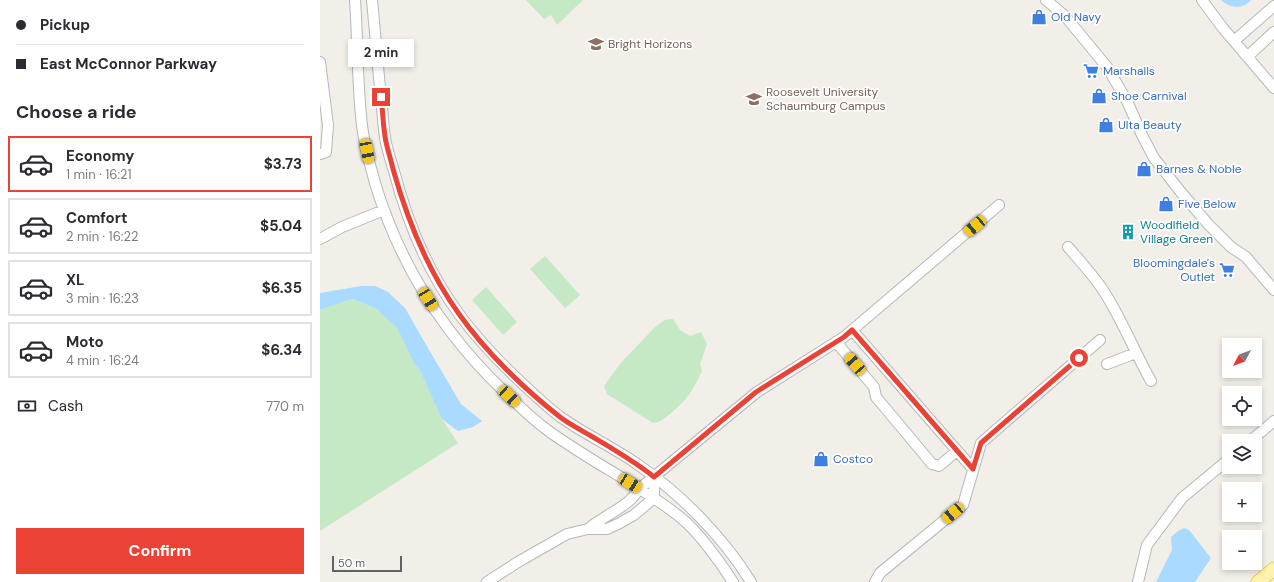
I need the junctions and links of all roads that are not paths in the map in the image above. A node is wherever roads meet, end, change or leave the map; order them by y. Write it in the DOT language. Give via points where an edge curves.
graph roads {
  1 [pos="355,0"];
  2 [pos="372,0"];
  3 [pos="1046,0"];
  4 [pos="1202,0"];
  5 [pos="1274,6"];
  6 [pos="1274,32"];
  7 [pos="1234,40"];
  8 [pos="1248,56"];
  9 [pos="320,62"];
  10 [pos="1274,88"];
  11 [pos="320,110"];
  12 [pos="328,125"];
  13 [pos="320,154"];
  14 [pos="999,205"];
  15 [pos="384,210"];
  16 [pos="320,239"];
  17 [pos="1068,247"];
  18 [pos="1274,290"];
  19 [pos="852,330"];
  20 [pos="1100,340"];
  21 [pos="836,342"];
  22 [pos="1136,353"];
  23 [pos="1107,364"];
  24 [pos="1151,381"];
  25 [pos="1274,421"];
  26 [pos="1258,434"];
  27 [pos="957,451"];
  28 [pos="1222,465"];
  29 [pos="973,469"];
  30 [pos="654,477"];
  31 [pos="639,489"];
  32 [pos="654,498"];
  33 [pos="588,529"];
  34 [pos="1274,569"];
  35 [pos="1263,581"];
  36 [pos="487,582"];
  37 [pos="733,582"];
  38 [pos="751,582"];
  39 [pos="875,582"];
  40 [pos="1138,582"];
  1 -- 15 [label="street" via="362,126 369,164"];
  2 -- 30 [label="street" via="386,142 409,218 441,287 485,346 543,403 561,418"];
  3 -- 18 [label="street" via="1065,16 1106,66 1127,101 1154,158 1208,224 1231,247 1246,257"];
  4 -- 7 [label="street"];
  5 -- 7 [label="street"];
  6 -- 8 [label="street"];
  7 -- 8 [label="street"];
  8 -- 10 [label="street"];
  9 -- 12 [label="street"];
  11 -- 12 [label="street"];
  12 -- 13 [label="street" via="326,152"];
  14 -- 19 [label="street"];
  15 -- 16 [label="street"];
  15 -- 31 [label="street" via="413,276 457,341 489,378 549,432"];
  17 -- 22 [label="street" via="1103,290"];
  19 -- 21 [label="street"];
  19 -- 27 [label="street"];
  20 -- 29 [label="street" via="981,443"];
  21 -- 27 [label="street" via="874,387 876,397 932,464 939,466"];
  21 -- 30 [label="street" via="756,392"];
  22 -- 23 [label="street"];
  22 -- 24 [label="street"];
  25 -- 26 [label="street"];
  27 -- 29 [label="street"];
  28 -- 40 [label="street" via="1182,498 1146,545"];
  29 -- 39 [label="street" via="963,505 880,573"];
  30 -- 31 [label="street"];
  30 -- 32 [label="street"];
  30 -- 38 [label="street" via="705,523 726,546"];
  31 -- 32 [label="street"];
  31 -- 33 [label="street" via="619,509"];
  32 -- 33 [label="street" via="618,524 607,529"];
  32 -- 37 [label="street" via="688,524 707,545"];
  33 -- 36 [label="street" via="568,534"];
  34 -- 35 [label="main road"];
}
